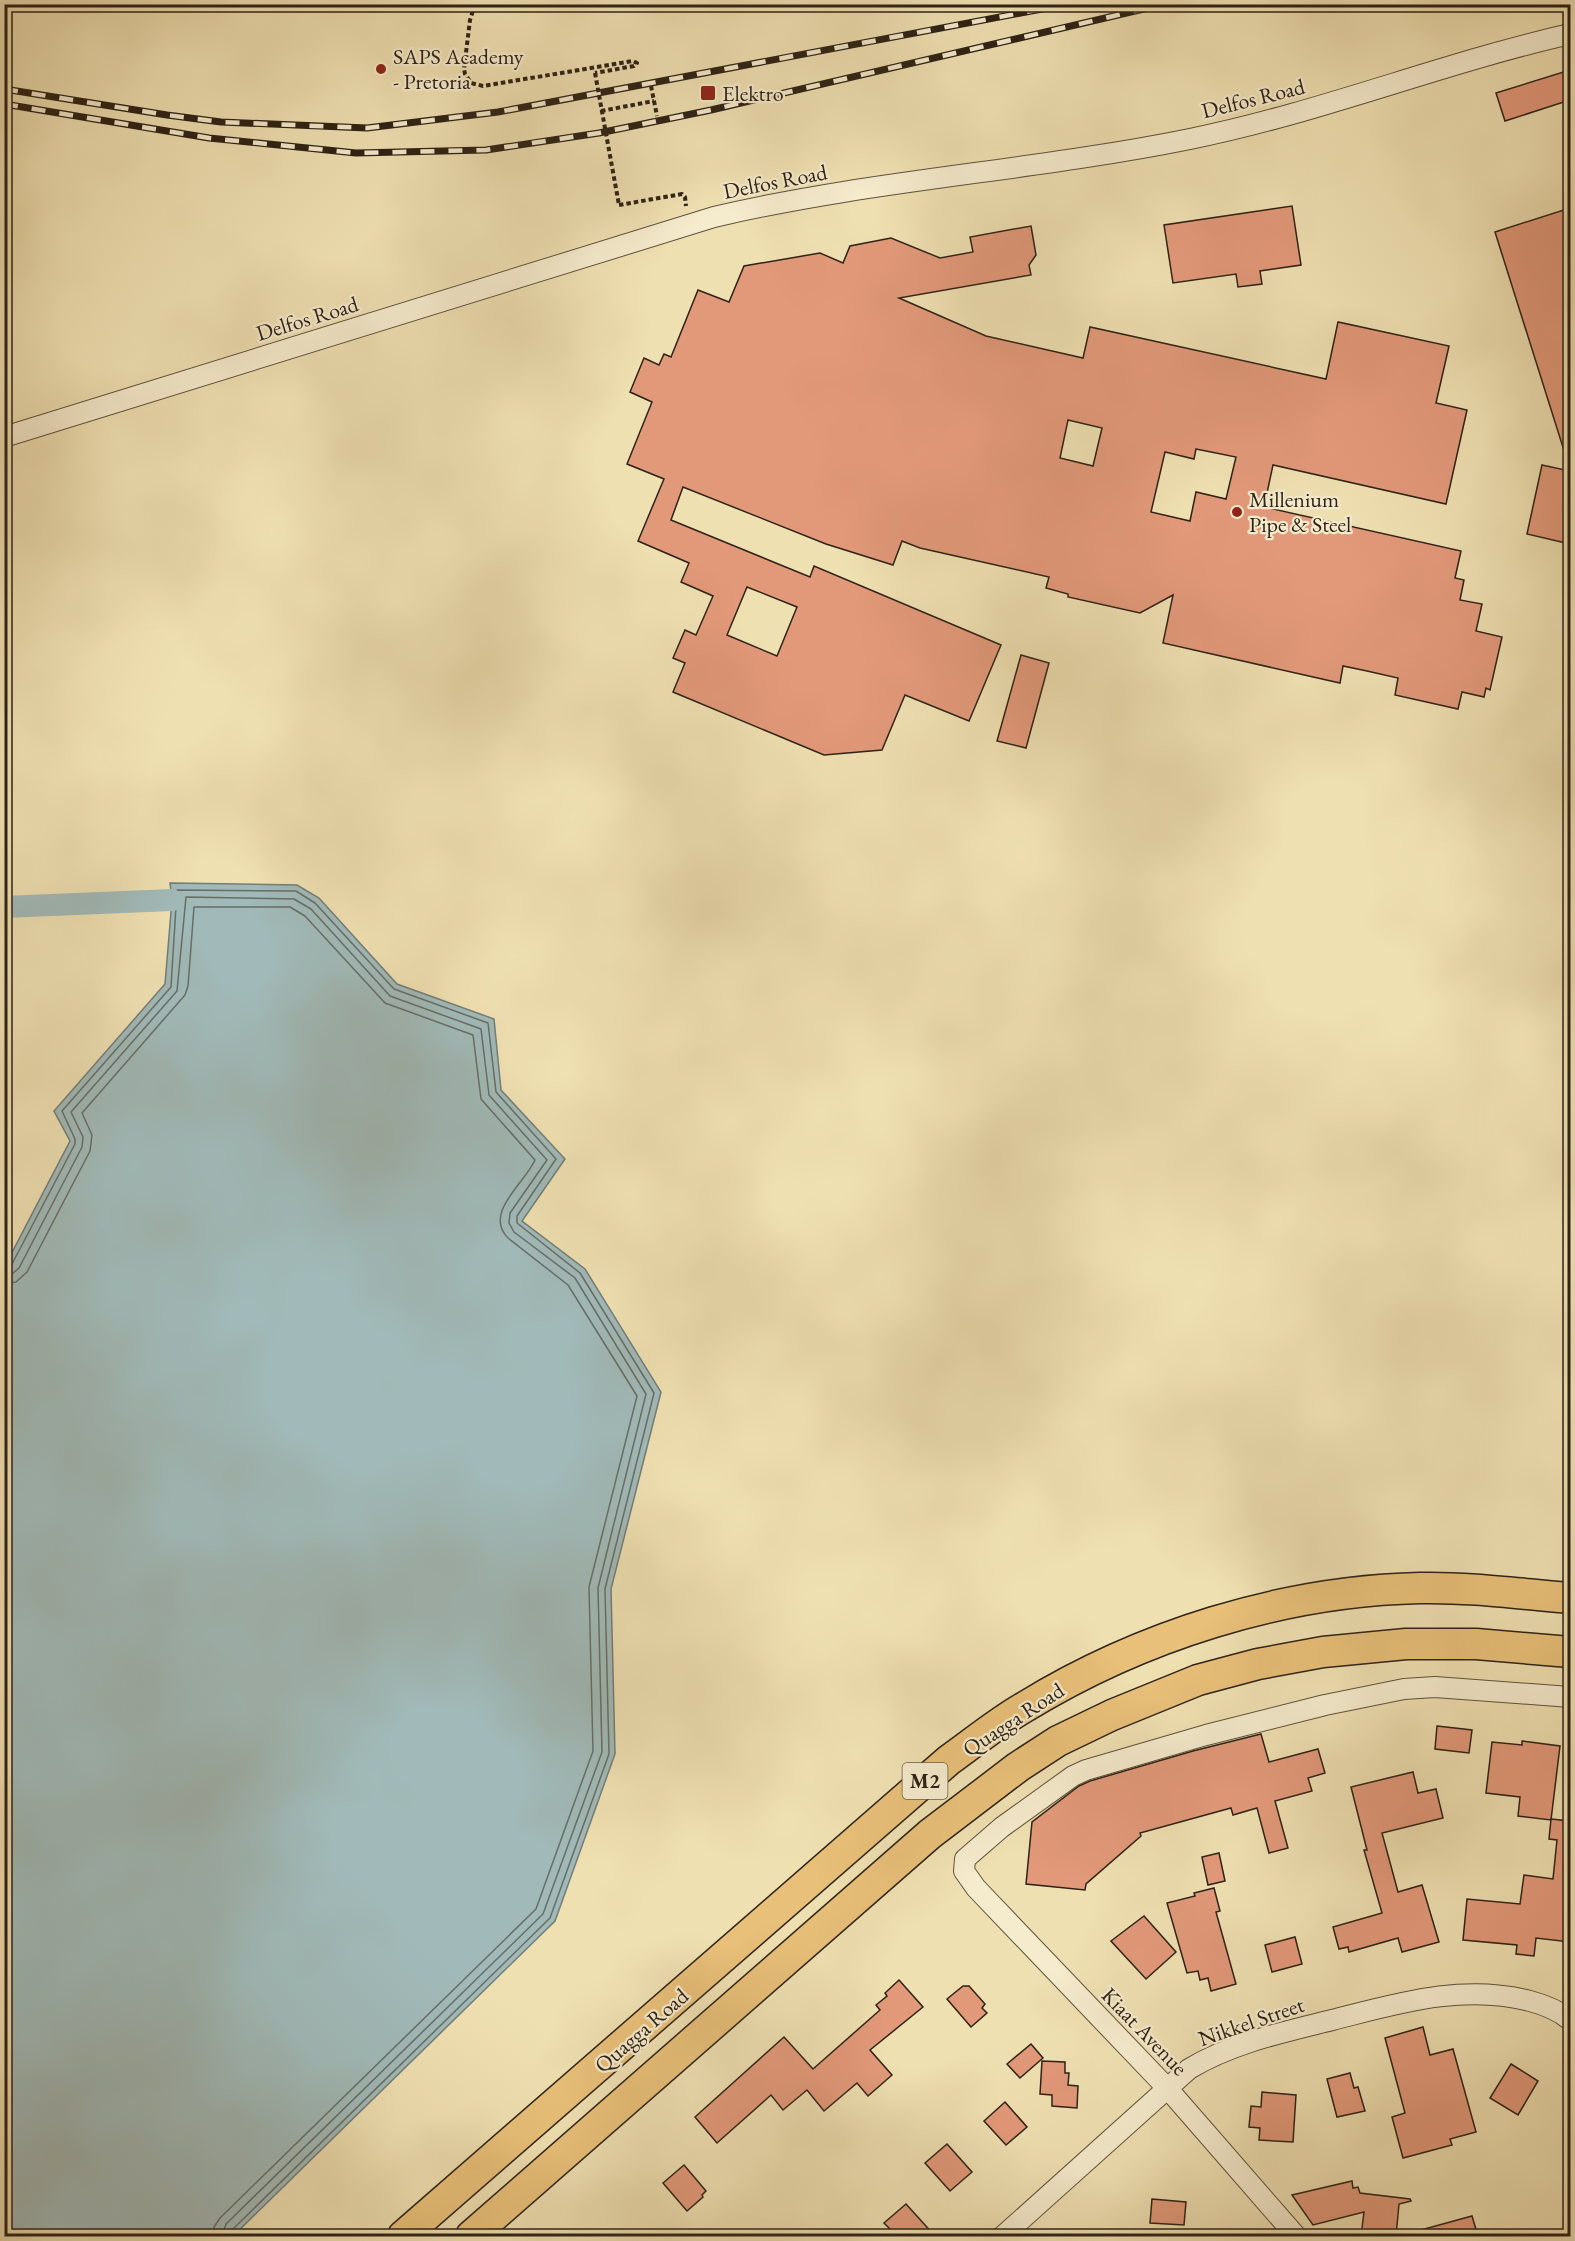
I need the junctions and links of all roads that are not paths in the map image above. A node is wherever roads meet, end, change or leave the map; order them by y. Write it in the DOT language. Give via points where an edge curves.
graph roads {
  1 [pos="1570,34"];
  2 [pos="4,437"];
  3 [pos="1570,1598"];
  4 [pos="1570,1652"];
  5 [pos="1570,1697"];
  6 [pos="1570,2020"];
  7 [pos="1168,2089"];
  8 [pos="404,2236"];
  9 [pos="471,2236"];
  10 [pos="1004,2236"];
  11 [pos="1296,2236"];
  1 -- 2 [label="street, Delfos Road" via="1226,132 790,200 714,217"];
  3 -- 8 [label="main road, Quagga Road / M2" via="1419,1588 1299,1601 1143,1646 1023,1708 931,1775"];
  4 -- 9 [label="main road, Quagga Road / M2" via="1476,1644 1406,1644 1323,1652 1198,1680 1058,1741 930,1834"];
  5 -- 7 [label="street, Kiaat Avenue" via="1435,1687 1404,1689 1206,1734 1073,1776 1008,1822 965,1859 964,1871 970,1881"];
  6 -- 7 [label="street, Nikkel Street" via="1555,2009 1507,1995 1418,1999 1260,2039 1201,2062"];
  7 -- 10 [label="street, Nikkel Street"];
  7 -- 11 [label="street, Kiaat Avenue"];
}
